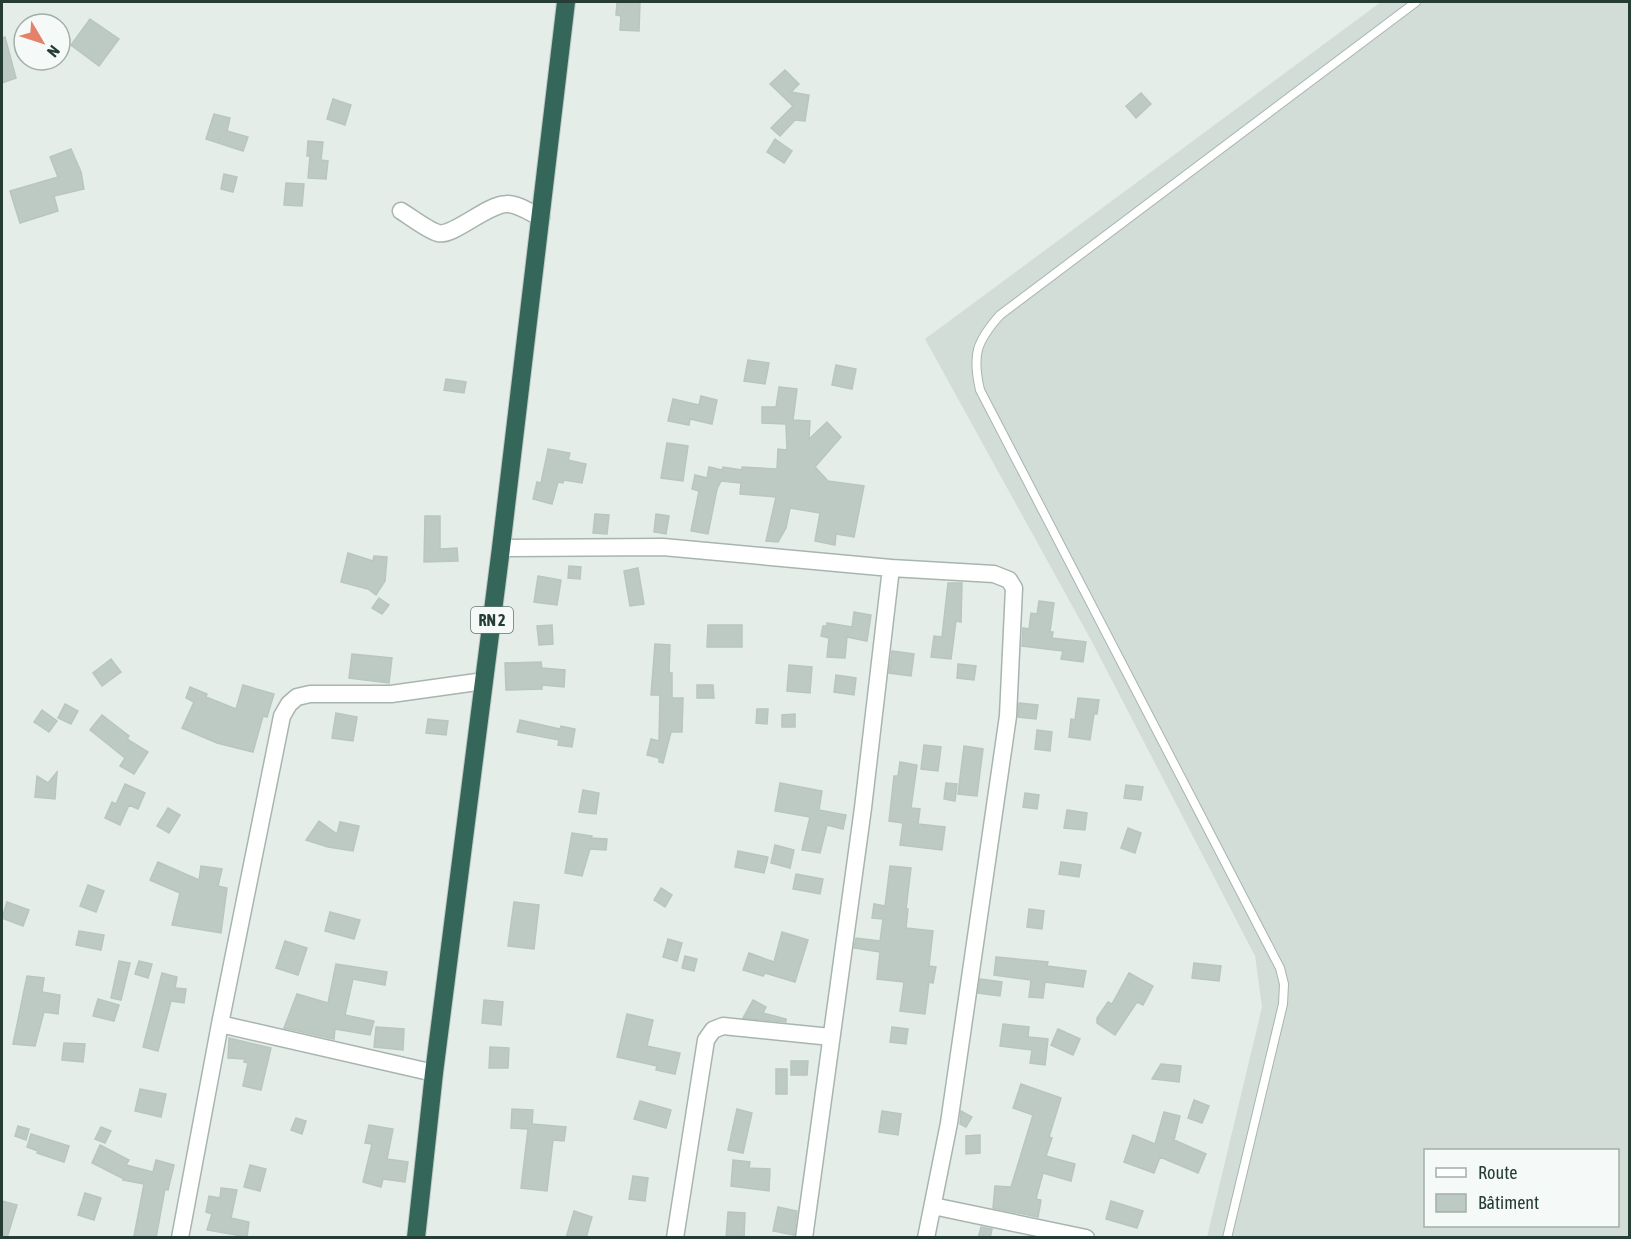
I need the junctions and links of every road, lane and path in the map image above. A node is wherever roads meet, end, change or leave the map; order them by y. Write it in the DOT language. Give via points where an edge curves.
graph roads {
  1 [pos="566,2"];
  2 [pos="1416,2"];
  3 [pos="401,211"];
  4 [pos="541,218"];
  5 [pos="501,548"];
  6 [pos="891,568"];
  7 [pos="484,681"];
  8 [pos="220,1024"];
  9 [pos="831,1037"];
  10 [pos="434,1073"];
  11 [pos="933,1206"];
  12 [pos="180,1238"];
  13 [pos="416,1238"];
  14 [pos="675,1238"];
  15 [pos="804,1238"];
  16 [pos="926,1238"];
  17 [pos="1086,1238"];
  18 [pos="1227,1238"];
  1 -- 4 [label="highway, RN 2"];
  2 -- 18 [label="lane" via="1000,315 987,329 977,350 975,368 980,390 1280,968 1283,1004"];
  3 -- 4 [label="street" via="438,233 507,204"];
  4 -- 5 [label="highway, RN 2"];
  5 -- 6 [label="street" via="663,547"];
  5 -- 7 [label="highway, RN 2"];
  6 -- 9 [label="street"];
  6 -- 11 [label="street" via="994,574 1009,580 1014,588 1008,716 951,1111"];
  7 -- 8 [label="street" via="391,694 310,694 289,704 282,716"];
  7 -- 10 [label="highway, RN 2"];
  8 -- 10 [label="street"];
  8 -- 12 [label="street"];
  9 -- 14 [label="street" via="723,1026 713,1030 706,1040"];
  9 -- 15 [label="street"];
  10 -- 13 [label="highway, RN 2"];
  11 -- 16 [label="street"];
  11 -- 17 [label="street"];
}
